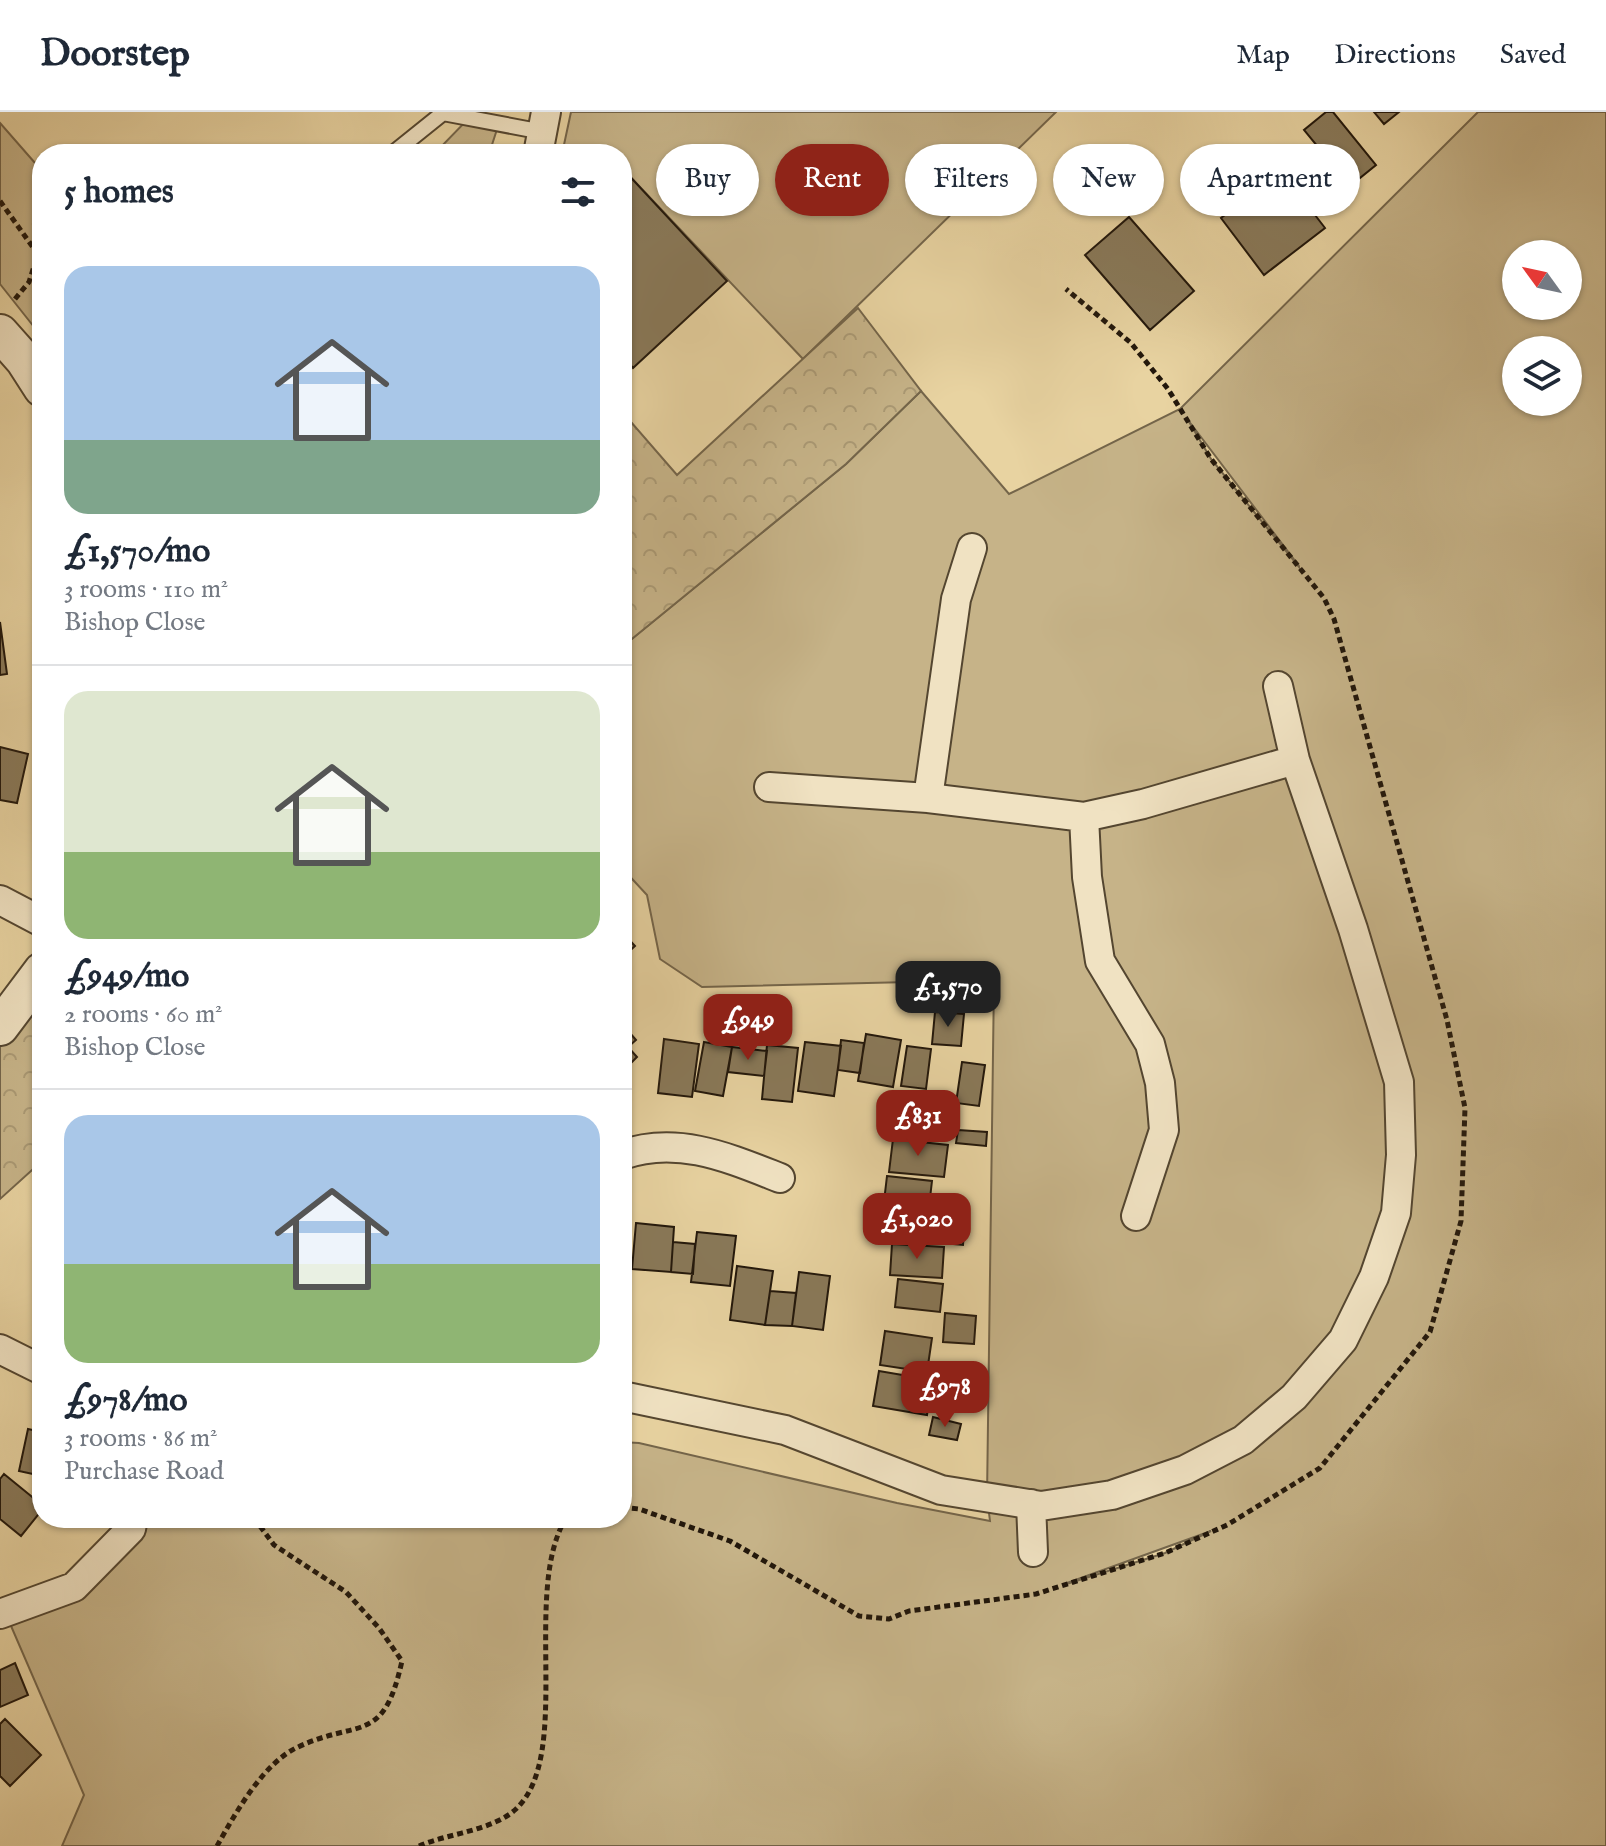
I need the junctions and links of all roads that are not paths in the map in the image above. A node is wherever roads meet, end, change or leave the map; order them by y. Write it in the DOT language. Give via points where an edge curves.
graph roads {
  1 [pos="542,133"];
  2 [pos="404,144"];
  3 [pos="0,333"];
  4 [pos="32,372"];
  5 [pos="972,548"];
  6 [pos="1278,686"];
  7 [pos="1295,760"];
  8 [pos="769,787"];
  9 [pos="928,798"];
  10 [pos="1084,817"];
  11 [pos="0,900"];
  12 [pos="32,917"];
  13 [pos="32,984"];
  14 [pos="0,1027"];
  15 [pos="632,1153"];
  16 [pos="780,1178"];
  17 [pos="1136,1216"];
  18 [pos="0,1349"];
  19 [pos="32,1365"];
  20 [pos="632,1398"];
  21 [pos="1031,1504"];
  22 [pos="131,1528"];
  23 [pos="1033,1552"];
  24 [pos="0,1614"];
  1 -- 2 [label="lane" via="443,113"];
  3 -- 4 [label="street"];
  5 -- 9 [label="street" via="956,599"];
  6 -- 7 [label="street"];
  7 -- 10 [label="street"];
  7 -- 21 [label="street" via="1399,1082 1396,1213 1374,1277 1343,1340 1294,1397 1243,1440 1185,1470 1112,1495"];
  8 -- 9 [label="street"];
  9 -- 10 [label="street"];
  10 -- 17 [label="street" via="1100,961 1150,1044 1160,1083 1164,1130"];
  11 -- 12 [label="street"];
  13 -- 14 [label="street"];
  15 -- 16 [label="street" via="665,1147 712,1152"];
  18 -- 19 [label="street"];
  20 -- 21 [label="street" via="785,1430 941,1490"];
  21 -- 23 [label="street"];
  22 -- 24 [label="street" via="74,1587"];
}
